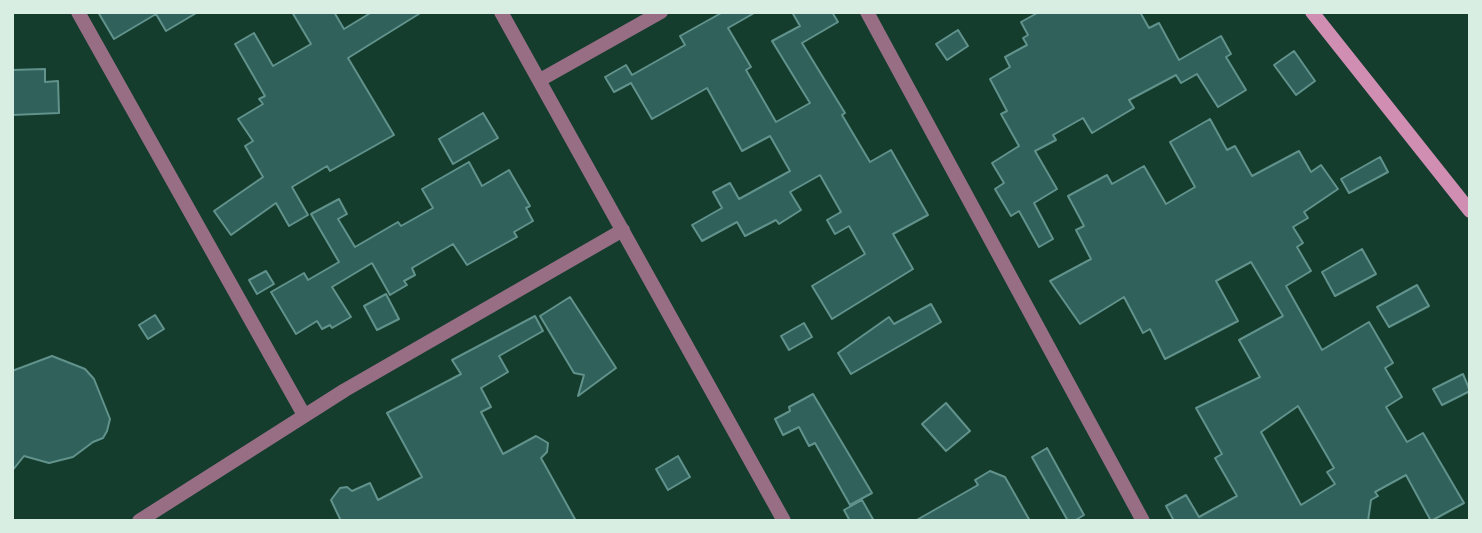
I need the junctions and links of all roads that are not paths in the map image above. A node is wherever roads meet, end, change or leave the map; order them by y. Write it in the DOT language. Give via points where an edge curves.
graph roads {
  1 [pos="78,12"];
  2 [pos="501,12"];
  3 [pos="661,12"];
  4 [pos="867,12"];
  5 [pos="1312,12"];
  6 [pos="540,80"];
  7 [pos="1470,211"];
  8 [pos="623,230"];
  9 [pos="304,415"];
  10 [pos="139,521"];
  11 [pos="785,521"];
  12 [pos="1143,521"];
  1 -- 9 [label="street"];
  2 -- 6 [label="street"];
  3 -- 6 [label="street"];
  4 -- 12 [label="street"];
  5 -- 7 [label="street"];
  6 -- 8 [label="street"];
  8 -- 9 [label="street"];
  8 -- 11 [label="street"];
  9 -- 10 [label="street"];
}
